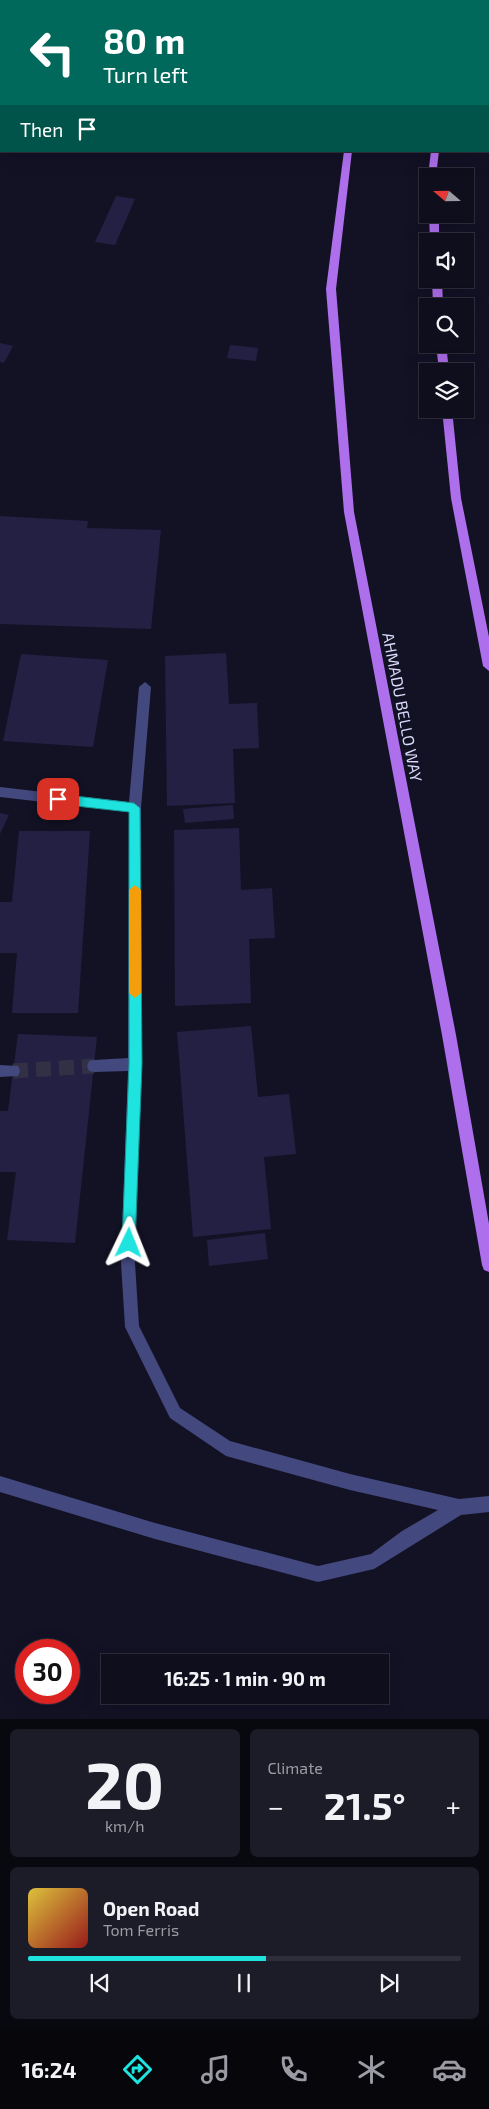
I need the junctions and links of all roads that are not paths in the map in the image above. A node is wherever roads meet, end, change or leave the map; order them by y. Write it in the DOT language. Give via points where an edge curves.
graph roads {
  1 [pos="347,152"];
  2 [pos="435,152"];
  3 [pos="433,168"];
  4 [pos="448,418"];
  5 [pos="489,666"];
  6 [pos="145,687"];
  7 [pos="0,792"];
  8 [pos="134,808"];
  9 [pos="135,1064"];
  10 [pos="94,1066"];
  11 [pos="489,1265"];
  12 [pos="0,1484"];
  13 [pos="489,1504"];
  14 [pos="458,1507"];
  1 -- 11 [label="main road, AHMADU BELLO WAY" via="331,289 349,512 449,1034"];
  2 -- 3 [label="main road"];
  4 -- 5 [label="main road" via="456,498"];
  6 -- 8 [label="street"];
  7 -- 8 [label="street"];
  8 -- 9 [label="street"];
  9 -- 10 [label="street"];
  9 -- 14 [label="street" via="128,1263 132,1327 175,1413 226,1448"];
  12 -- 14 [label="street" via="155,1531 318,1574 374,1561 408,1536"];
  13 -- 14 [label="street"];
}
